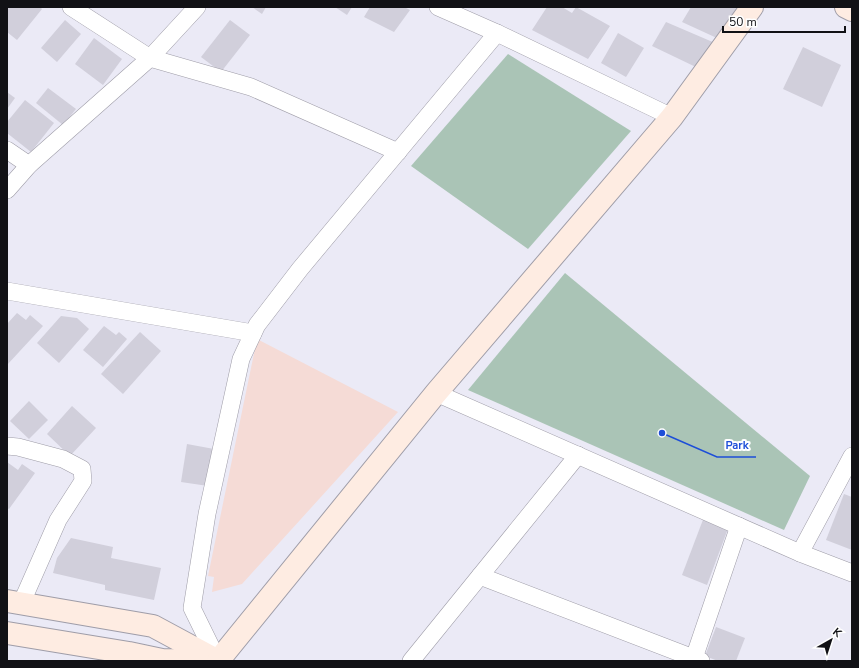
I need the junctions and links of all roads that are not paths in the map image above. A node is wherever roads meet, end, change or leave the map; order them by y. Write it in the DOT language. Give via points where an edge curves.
graph roads {
  1 [pos="71,7"];
  2 [pos="197,7"];
  3 [pos="438,7"];
  4 [pos="752,7"];
  5 [pos="846,7"];
  6 [pos="852,10"];
  7 [pos="497,33"];
  8 [pos="150,58"];
  9 [pos="672,117"];
  10 [pos="7,150"];
  11 [pos="398,152"];
  12 [pos="30,165"];
  13 [pos="7,190"];
  14 [pos="7,291"];
  15 [pos="253,333"];
  16 [pos="436,393"];
  17 [pos="7,446"];
  18 [pos="578,455"];
  19 [pos="852,456"];
  20 [pos="739,526"];
  21 [pos="800,553"];
  22 [pos="852,573"];
  23 [pos="480,576"];
  24 [pos="14,603"];
  25 [pos="7,633"];
  26 [pos="696,660"];
  27 [pos="218,661"];
  28 [pos="411,661"];
  1 -- 8 [label="street"];
  2 -- 8 [label="street"];
  3 -- 7 [label="street"];
  4 -- 9 [label="street"];
  5 -- 6 [label="street"];
  7 -- 9 [label="street"];
  7 -- 11 [label="street"];
  8 -- 11 [label="street" via="251,87"];
  8 -- 12 [label="street"];
  9 -- 16 [label="street"];
  10 -- 12 [label="street"];
  11 -- 15 [label="street" via="300,269"];
  12 -- 13 [label="street"];
  14 -- 15 [label="street"];
  15 -- 27 [label="street" via="241,359 207,514 192,608"];
  16 -- 18 [label="street"];
  16 -- 27 [label="street"];
  17 -- 24 [label="street" via="63,459 82,469 83,481 58,520"];
  18 -- 20 [label="street"];
  18 -- 23 [label="street"];
  19 -- 21 [label="street"];
  20 -- 21 [label="street"];
  20 -- 26 [label="street"];
  21 -- 22 [label="street"];
  23 -- 26 [label="street"];
  23 -- 28 [label="street"];
  24 -- 27 [label="street" via="153,626"];
  25 -- 27 [label="street" via="162,660"];
}
